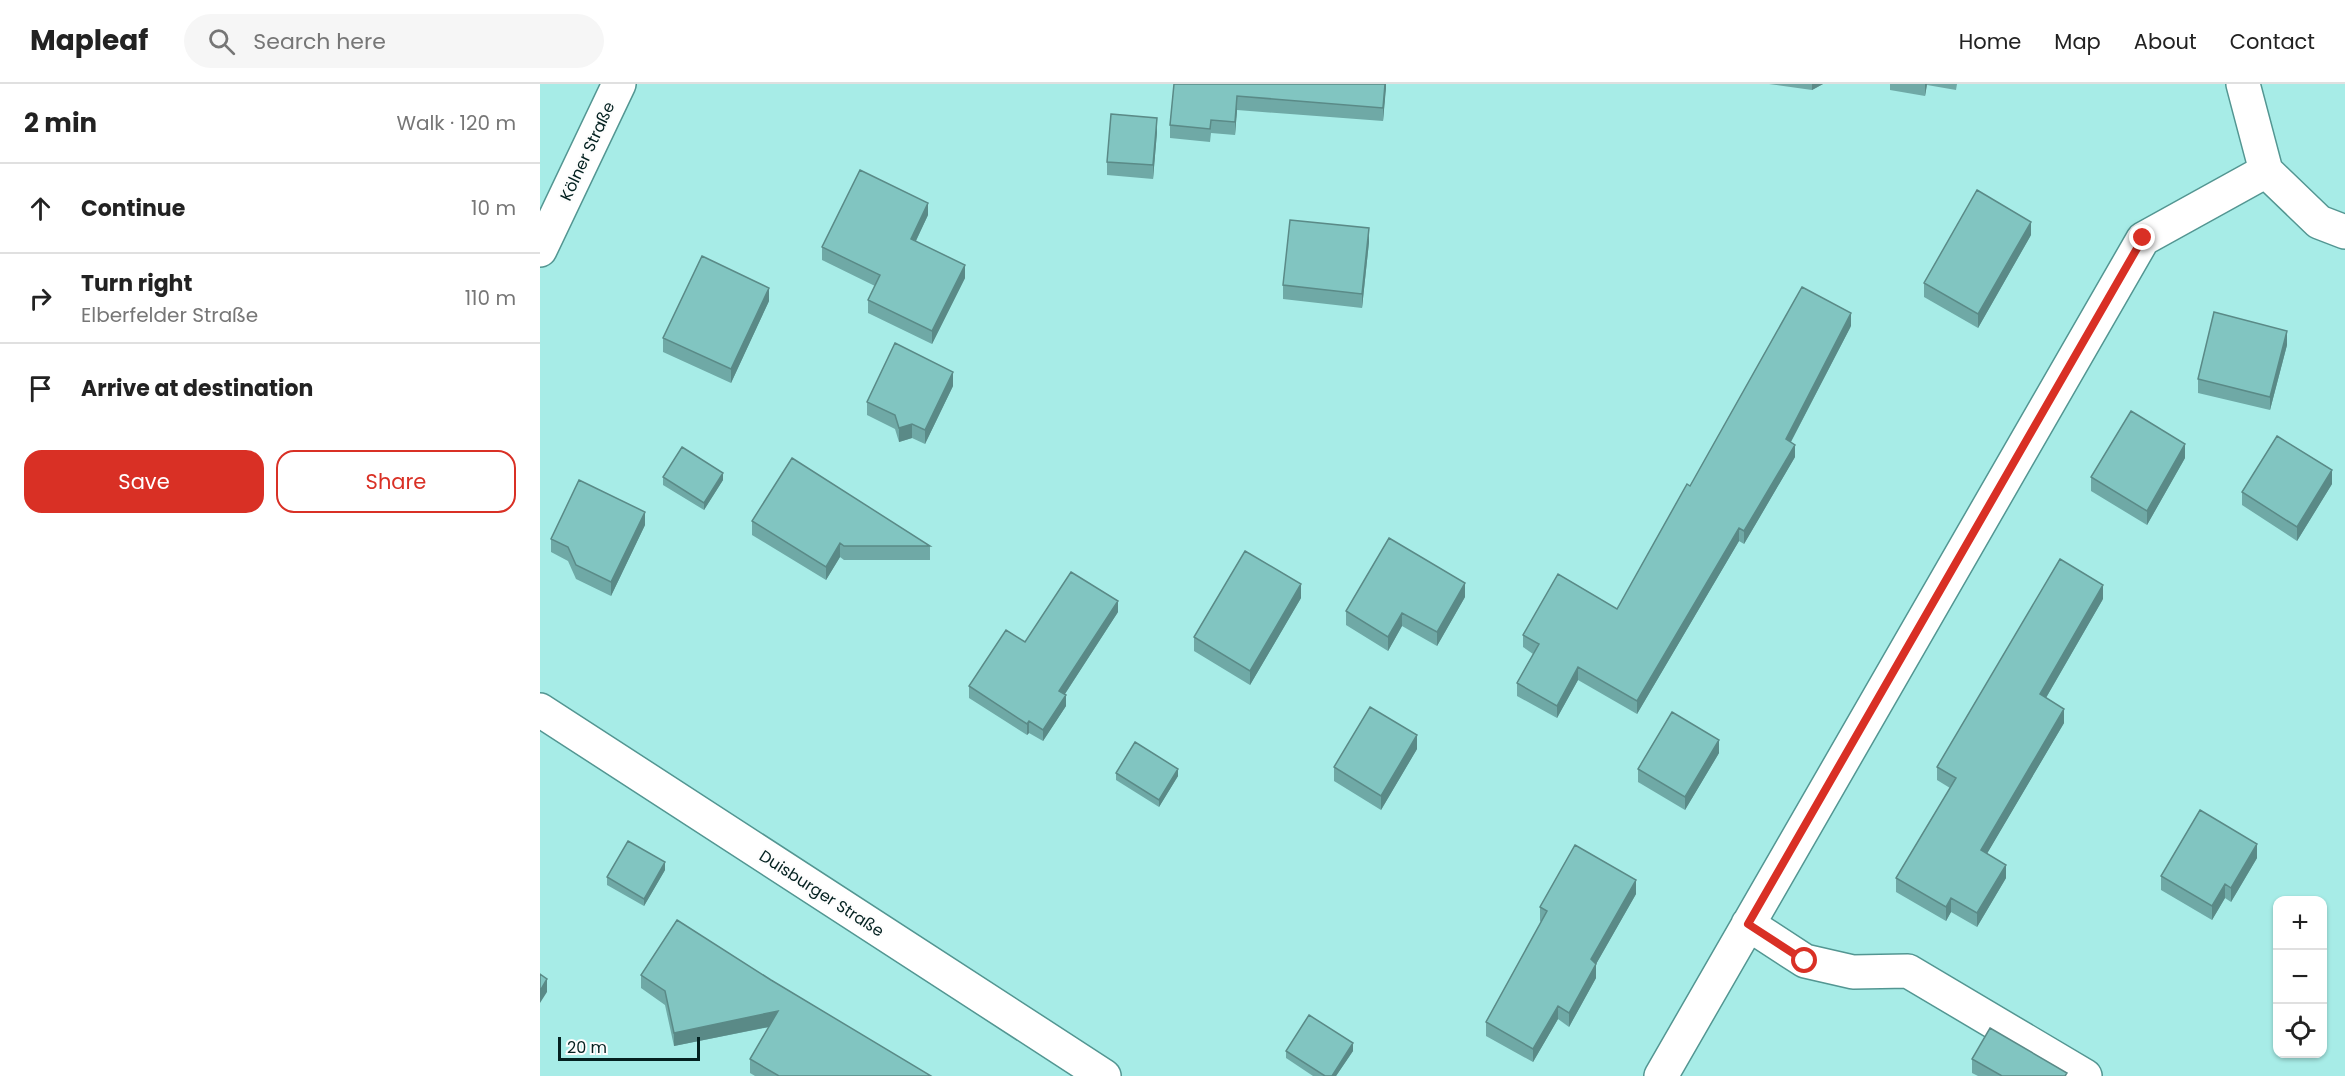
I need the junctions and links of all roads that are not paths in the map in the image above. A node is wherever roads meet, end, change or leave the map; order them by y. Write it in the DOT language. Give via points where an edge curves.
graph roads {
  1 [pos="619,84"];
  2 [pos="2243,84"];
  3 [pos="2266,171"];
  4 [pos="2345,232"];
  5 [pos="540,250"];
  6 [pos="540,710"];
  7 [pos="1748,924"];
  8 [pos="1104,1076"];
  9 [pos="1661,1076"];
  10 [pos="2085,1076"];
  1 -- 5 [label="street, Kölner Straße"];
  2 -- 3 [label="street"];
  3 -- 4 [label="street" via="2319,222"];
  3 -- 7 [label="street" via="2143,238"];
  6 -- 8 [label="street, Duisburger Straße"];
  7 -- 9 [label="street"];
  7 -- 10 [label="street" via="1805,961 1853,972 1908,971"];
}
